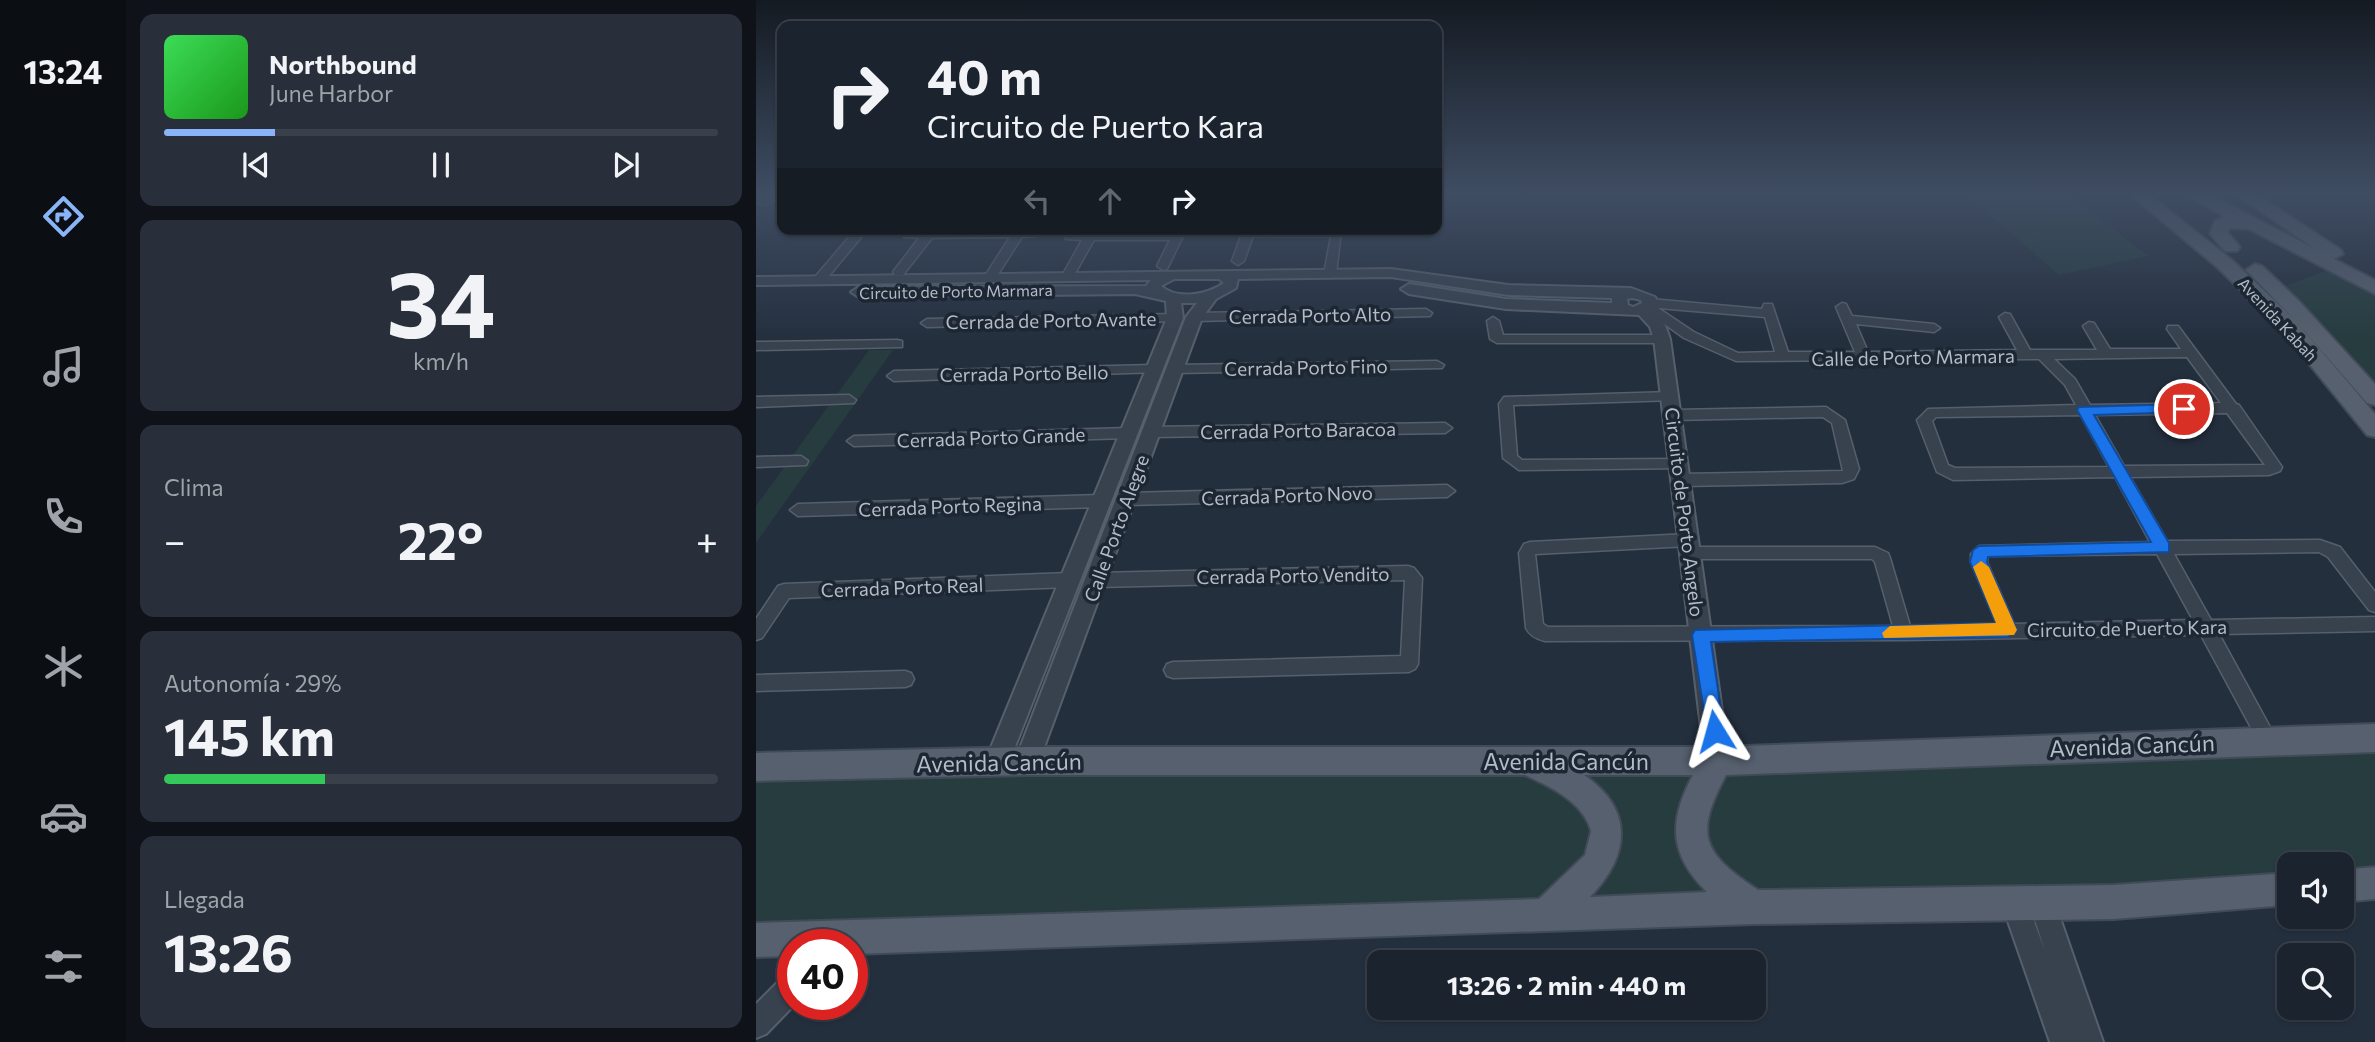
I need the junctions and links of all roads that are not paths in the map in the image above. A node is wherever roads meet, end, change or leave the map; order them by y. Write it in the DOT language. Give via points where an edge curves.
graph roads {
  1 [pos="850,243"];
  2 [pos="922,243"];
  3 [pos="1012,243"];
  4 [pos="1087,243"];
  5 [pos="1175,243"];
  6 [pos="1244,243"];
  7 [pos="1335,243"];
  8 [pos="2198,243"];
  9 [pos="2225,243"];
  10 [pos="2227,243"];
  11 [pos="2288,243"];
  12 [pos="2308,243"];
  13 [pos="2318,243"];
  14 [pos="2231,247"];
  15 [pos="2340,258"];
  16 [pos="1238,261"];
  17 [pos="1168,270"];
  18 [pos="899,272"];
  19 [pos="1069,274"];
  20 [pos="1330,274"];
  21 [pos="2260,274"];
  22 [pos="1222,275"];
  23 [pos="991,276"];
  24 [pos="2375,277"];
  25 [pos="819,279"];
  26 [pos="756,281"];
  27 [pos="2375,288"];
  28 [pos="756,294"];
  29 [pos="1216,294"];
  30 [pos="1164,295"];
  31 [pos="1551,300"];
  32 [pos="2265,303"];
  33 [pos="1648,307"];
  34 [pos="1426,313"];
  35 [pos="2005,317"];
  36 [pos="1184,318"];
  37 [pos="1493,321"];
  38 [pos="926,323"];
  39 [pos="2089,327"];
  40 [pos="2173,329"];
  41 [pos="1661,339"];
  42 [pos="897,344"];
  43 [pos="756,346"];
  44 [pos="2191,353"];
  45 [pos="2106,354"];
  46 [pos="2026,355"];
  47 [pos="2043,355"];
  48 [pos="1946,357"];
  49 [pos="1783,358"];
  50 [pos="1864,358"];
  51 [pos="1437,365"];
  52 [pos="1154,369"];
  53 [pos="1175,369"];
  54 [pos="894,376"];
  55 [pos="2375,398"];
  56 [pos="849,400"];
  57 [pos="756,402"];
  58 [pos="1672,406"];
  59 [pos="2234,408"];
  60 [pos="2084,410"];
  61 [pos="1445,428"];
  62 [pos="2375,429"];
  63 [pos="1151,432"];
  64 [pos="1129,433"];
  65 [pos="854,441"];
  66 [pos="801,461"];
  67 [pos="756,462"];
  68 [pos="1680,472"];
  69 [pos="2120,472"];
  70 [pos="1447,491"];
  71 [pos="1127,499"];
  72 [pos="1101,501"];
  73 [pos="799,510"];
  74 [pos="1690,546"];
  75 [pos="2163,548"];
  76 [pos="1070,580"];
  77 [pos="1097,580"];
  78 [pos="2375,605"];
  79 [pos="2375,624"];
  80 [pos="2205,628"];
  81 [pos="2008,630"];
  82 [pos="756,633"];
  83 [pos="1904,633"];
  84 [pos="1701,635"];
  85 [pos="1173,670"];
  86 [pos="905,679"];
  87 [pos="756,682"];
  88 [pos="2375,738"];
  89 [pos="2268,740"];
  90 [pos="1027,761"];
  91 [pos="1717,761"];
  92 [pos="997,762"];
  93 [pos="1529,762"];
  94 [pos="756,767"];
  95 [pos="2375,883"];
  96 [pos="2354,885"];
  97 [pos="2277,891"];
  98 [pos="2029,904"];
  99 [pos="1754,907"];
  100 [pos="1545,916"];
  101 [pos="756,940"];
  102 [pos="777,941"];
  103 [pos="868,943"];
  104 [pos="777,1003"];
  105 [pos="756,1024"];
  106 [pos="2064,1042"];
  107 [pos="2089,1042"];
  1 -- 25 [label="street"];
  2 -- 18 [label="street"];
  3 -- 23 [label="street"];
  4 -- 19 [label="street"];
  5 -- 17 [label="street"];
  6 -- 16 [label="street"];
  7 -- 20 [label="street"];
  8 -- 32 [label="main road, Avenida Kabah"];
  9 -- 14 [label="main road, Avenida Kabah"];
  10 -- 14 [label="main road"];
  11 -- 27 [label="main road"];
  12 -- 15 [label="main road"];
  13 -- 15 [label="main road"];
  14 -- 21 [label="main road, Avenida Kabah"];
  15 -- 24 [label="main road"];
  17 -- 19 [label="street, Circuito de Porto Marmara"];
  17 -- 22 [label="street, Circuito de Porto Marmara"];
  17 -- 30 [label="street" via="1153,287"];
  19 -- 23 [label="street, Circuito de Porto Marmara"];
  20 -- 22 [label="street, Circuito de Porto Marmara"];
  20 -- 31 [label="street, Circuito de Porto Marmara" via="1391,273"];
  21 -- 32 [label="main road"];
  21 -- 55 [label="main road, Avenida Kabah"];
  22 -- 29 [label="street" via="1232,283"];
  23 -- 25 [label="street, Circuito de Porto Marmara"];
  25 -- 26 [label="street, Circuito de Porto Marmara"];
  28 -- 30 [label="street, Circuito de Porto Marmara" via="1135,289"];
  29 -- 30 [label="street, Circuito de Porto Marmara"];
  29 -- 31 [label="street, Circuito de Porto Marmara" via="1250,287 1384,285 1479,301"];
  29 -- 36 [label="street, Calle Porto Alegre"];
  30 -- 36 [label="street, Calle Porto Alegre"];
  31 -- 33 [label="street, Circuito de Porto Marmara" via="1623,301 1632,312"];
  32 -- 62 [label="main road, Avenida Kabah"];
  33 -- 41 [label="street, Circuito de Porto Angelo"];
  33 -- 49 [label="street, Calle de Porto Marmara" via="1689,335 1736,357"];
  33 -- 49 [label="street" via="1769,310"];
  34 -- 36 [label="street, Cerrada Porto Alto"];
  35 -- 46 [label="street"];
  36 -- 38 [label="street, Cerrada de Porto Avante"];
  36 -- 52 [label="street, Calle Porto Alegre"];
  36 -- 53 [label="street, Calle Porto Alegre"];
  37 -- 41 [label="street" via="1497,339"];
  39 -- 45 [label="street"];
  40 -- 44 [label="street"];
  41 -- 58 [label="street, Circuito de Porto Angelo"];
  42 -- 43 [label="street"];
  44 -- 45 [label="street, Calle de Porto Marmara"];
  44 -- 59 [label="street"];
  45 -- 47 [label="street, Calle de Porto Marmara"];
  46 -- 47 [label="street, Calle de Porto Marmara"];
  46 -- 48 [label="street, Calle de Porto Marmara"];
  47 -- 60 [label="street" via="2070,382"];
  48 -- 50 [label="street, Calle de Porto Marmara"];
  48 -- 50 [label="street" via="1932,324 1845,313"];
  49 -- 50 [label="street, Calle de Porto Marmara"];
  51 -- 53 [label="street, Cerrada Porto Fino"];
  52 -- 53 [label="street"];
  52 -- 54 [label="street, Cerrada Porto Bello"];
  52 -- 64 [label="street, Calle Porto Alegre"];
  53 -- 63 [label="street, Calle Porto Alegre"];
  56 -- 57 [label="street"];
  58 -- 68 [label="street, Circuito de Porto Angelo"];
  58 -- 68 [label="street" via="1509,400 1510,458 1519,465"];
  58 -- 68 [label="street" via="1826,412 1838,420 1852,469 1842,477"];
  59 -- 60 [label="street"];
  59 -- 69 [label="street" via="2274,467"];
  60 -- 69 [label="street"];
  60 -- 69 [label="street" via="1926,415 1924,420 1947,472"];
  61 -- 63 [label="street, Cerrada Porto Baracoa"];
  63 -- 64 [label="street"];
  63 -- 71 [label="street, Calle Porto Alegre"];
  64 -- 65 [label="street, Cerrada Porto Grande"];
  64 -- 72 [label="street, Calle Porto Alegre"];
  66 -- 67 [label="street"];
  68 -- 74 [label="street, Circuito de Porto Angelo"];
  69 -- 75 [label="street"];
  70 -- 71 [label="street, Cerrada Porto Novo"];
  71 -- 77 [label="street, Calle Porto Alegre"];
  72 -- 73 [label="street, Cerrada Porto Regina"];
  72 -- 76 [label="street, Calle Porto Alegre"];
  74 -- 83 [label="street" via="1875,553 1882,558"];
  74 -- 84 [label="street, Circuito de Porto Angelo"];
  74 -- 84 [label="street, Circuito de Puerto Kara" via="1530,548 1535,628 1545,634"];
  75 -- 78 [label="street" via="2320,546 2334,552"];
  75 -- 80 [label="street"];
  75 -- 81 [label="street" via="1985,550 1979,554 1979,562"];
  76 -- 77 [label="street"];
  76 -- 82 [label="street, Cerrada Porto Real" via="784,591"];
  76 -- 92 [label="street, Calle Porto Alegre"];
  77 -- 85 [label="street, Cerrada Porto Vendito" via="1408,573 1414,578 1409,664"];
  77 -- 90 [label="street, Calle Porto Alegre"];
  79 -- 80 [label="street, Circuito de Puerto Kara"];
  80 -- 81 [label="street, Circuito de Puerto Kara"];
  80 -- 89 [label="street"];
  81 -- 83 [label="street, Circuito de Puerto Kara"];
  83 -- 84 [label="street, Circuito de Puerto Kara"];
  84 -- 91 [label="street, Circuito de Porto Angelo"];
  86 -- 87 [label="street"];
  88 -- 89 [label="main road, Avenida Cancún"];
  89 -- 91 [label="main road, Avenida Cancún"];
  90 -- 92 [label="main road, Avenida Cancún"];
  90 -- 93 [label="main road, Avenida Cancún"];
  91 -- 93 [label="main road, Avenida Cancún"];
  91 -- 99 [label="main road" via="1693,808 1692,841 1710,873"];
  92 -- 94 [label="main road, Avenida Cancún"];
  93 -- 100 [label="main road" via="1586,792 1600,810 1605,831 1604,849 1596,866"];
  95 -- 96 [label="main road"];
  97 -- 98 [label="main road"];
  98 -- 99 [label="main road"];
  98 -- 106 [label="street"];
  98 -- 107 [label="street"];
  99 -- 100 [label="main road"];
  100 -- 103 [label="main road"];
  101 -- 102 [label="main road"];
  104 -- 105 [label="street"];
}
